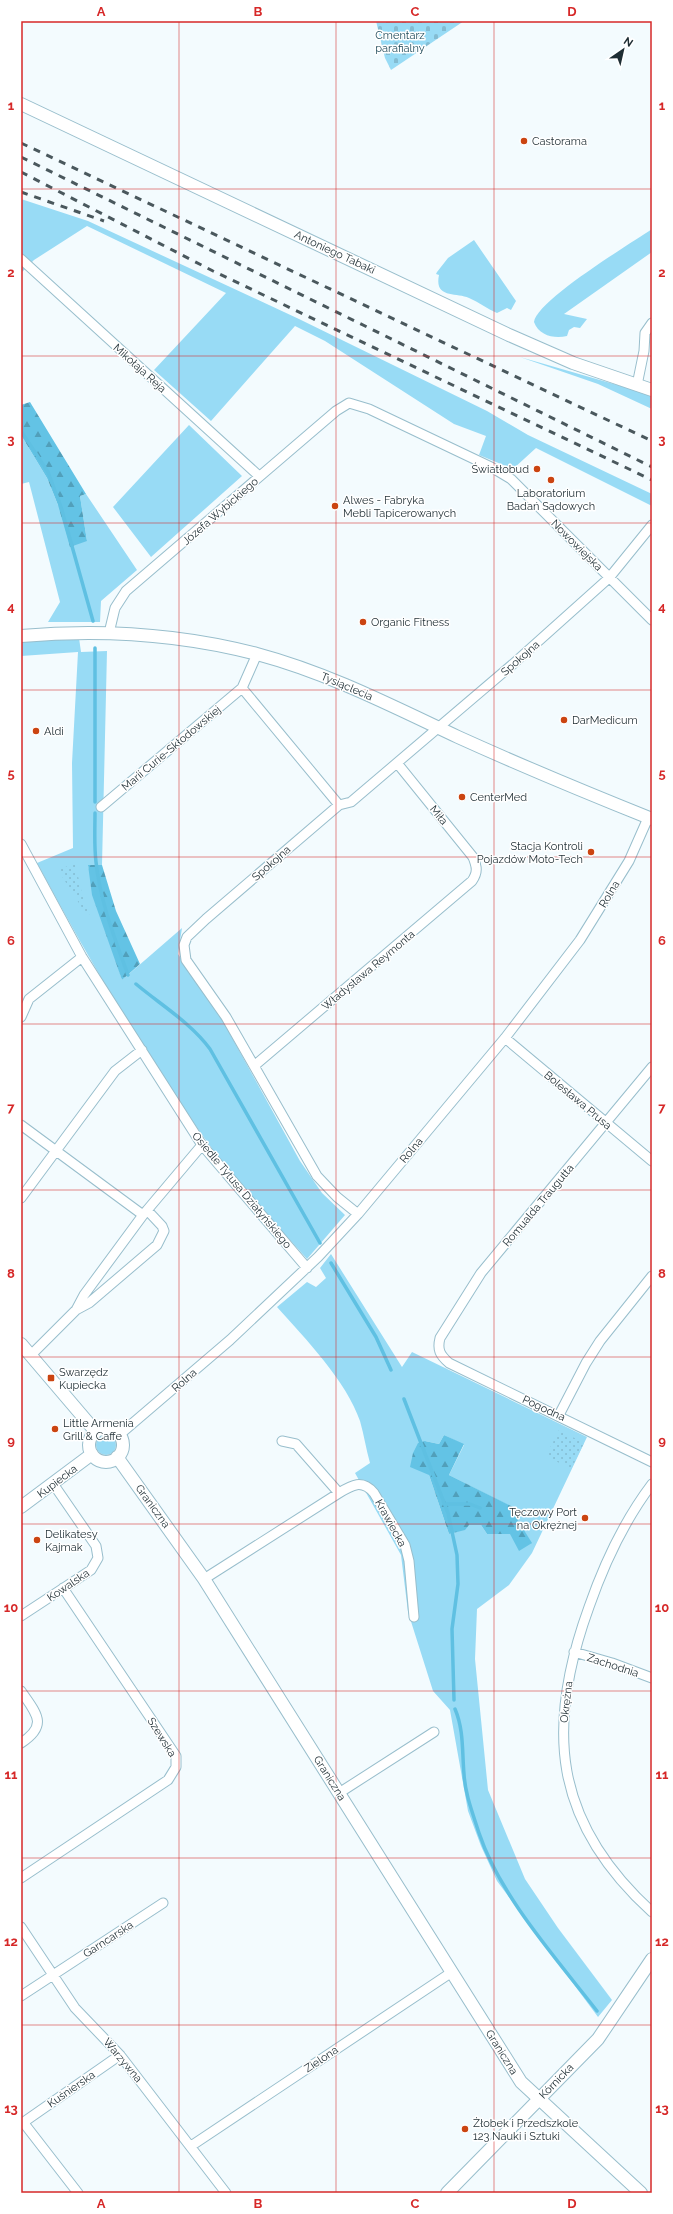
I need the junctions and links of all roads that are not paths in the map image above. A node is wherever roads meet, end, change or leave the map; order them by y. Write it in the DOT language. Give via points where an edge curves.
graph roads {
  1 [pos="21,104"];
  2 [pos="21,259"];
  3 [pos="652,323"];
  4 [pos="637,385"];
  5 [pos="652,390"];
  6 [pos="349,403"];
  7 [pos="259,476"];
  8 [pos="652,525"];
  9 [pos="609,578"];
  10 [pos="652,620"];
  11 [pos="109,633"];
  12 [pos="21,636"];
  13 [pos="257,654"];
  14 [pos="242,688"];
  15 [pos="438,728"];
  16 [pos="397,763"];
  17 [pos="339,805"];
  18 [pos="101,807"];
  19 [pos="650,819"];
  20 [pos="21,844"];
  21 [pos="25,863"];
  22 [pos="477,870"];
  23 [pos="82,957"];
  24 [pos="25,999"];
  25 [pos="21,1017"];
  26 [pos="505,1038"];
  27 [pos="142,1050"];
  28 [pos="254,1066"];
  29 [pos="652,1067"];
  30 [pos="606,1123"];
  31 [pos="21,1125"];
  32 [pos="202,1145"];
  33 [pos="56,1151"];
  34 [pos="652,1161"];
  35 [pos="21,1198"];
  36 [pos="145,1213"];
  37 [pos="358,1214"];
  38 [pos="307,1268"];
  39 [pos="652,1276"];
  40 [pos="76,1310"];
  41 [pos="21,1344"];
  42 [pos="438,1351"];
  43 [pos="31,1355"];
  44 [pos="559,1415"];
  45 [pos="96,1432"];
  46 [pos="119,1435"];
  47 [pos="282,1441"];
  48 [pos="92,1454"];
  49 [pos="117,1457"];
  50 [pos="652,1462"];
  51 [pos="652,1484"];
  52 [pos="54,1485"];
  53 [pos="338,1493"];
  54 [pos="21,1507"];
  55 [pos="204,1579"];
  56 [pos="63,1588"];
  57 [pos="21,1616"];
  58 [pos="414,1617"];
  59 [pos="574,1652"];
  60 [pos="652,1678"];
  61 [pos="21,1691"];
  62 [pos="434,1732"];
  63 [pos="21,1743"];
  64 [pos="339,1793"];
  65 [pos="21,1878"];
  66 [pos="163,1903"];
  67 [pos="652,1912"];
  68 [pos="21,1927"];
  69 [pos="652,1959"];
  70 [pos="452,1972"];
  71 [pos="53,1975"];
  72 [pos="21,1996"];
  73 [pos="120,2055"];
  74 [pos="539,2099"];
  75 [pos="22,2123"];
  76 [pos="191,2146"];
  77 [pos="78,2193"];
  78 [pos="226,2193"];
  79 [pos="447,2193"];
  80 [pos="641,2193"];
  1 -- 4 [label="street, Antoniego Tabaki" via="509,335 573,363"];
  2 -- 7 [label="street, Mikołaja Reja"];
  3 -- 4 [label="street" via="645,333"];
  4 -- 5 [label="street, Antoniego Tabaki"];
  6 -- 7 [label="street, Józefa Wybickiego"];
  6 -- 9 [label="street, Nowowiejska" via="369,409 503,474 518,485"];
  7 -- 11 [label="street, Józefa Wybickiego" via="126,591 115,608"];
  8 -- 9 [label="street, Spokojna"];
  9 -- 10 [label="street, Nowowiejska"];
  9 -- 15 [label="street, Spokojna"];
  11 -- 12 [label="street, Tysiąclecia"];
  11 -- 13 [label="street, Tysiąclecia" via="190,641"];
  13 -- 14 [label="street, Marii Curie-Skłodowskiej"];
  13 -- 15 [label="street, Tysiąclecia" via="337,681"];
  14 -- 17 [label="street"];
  14 -- 18 [label="street, Marii Curie-Skłodowskiej"];
  15 -- 16 [label="street, Spokojna"];
  15 -- 19 [label="street, Tysiąclecia" via="544,776"];
  16 -- 17 [label="street, Spokojna" via="351,802"];
  16 -- 22 [label="street, Miła" via="473,857"];
  17 -- 28 [label="street, Spokojna" via="192,931 184,945 189,967 226,1017"];
  19 -- 26 [label="street, Rolna" via="629,861 593,920"];
  20 -- 21 [label="street, Osiedle Tytusa Działyńskiego"];
  21 -- 23 [label="street, Osiedle Tytusa Działyńskiego"];
  22 -- 28 [label="street, Władysława Reymonta" via="472,882"];
  23 -- 24 [label="street"];
  23 -- 27 [label="street, Osiedle Tytusa Działyńskiego"];
  24 -- 25 [label="street"];
  26 -- 30 [label="street, Bolesława Prusa"];
  26 -- 37 [label="street, Rolna"];
  27 -- 32 [label="street, Osiedle Tytusa Działyńskiego"];
  27 -- 33 [label="street" via="115,1071"];
  28 -- 37 [label="street, Spokojna" via="317,1176"];
  29 -- 30 [label="street, Romualda Traugutta"];
  30 -- 34 [label="street, Bolesława Prusa"];
  30 -- 42 [label="street, Romualda Traugutta" via="481,1273 440,1338"];
  31 -- 33 [label="street"];
  32 -- 36 [label="street"];
  32 -- 38 [label="street, Osiedle Tytusa Działyńskiego"];
  33 -- 35 [label="street"];
  33 -- 36 [label="street"];
  36 -- 40 [label="street" via="84,1295"];
  36 -- 40 [label="street" via="162,1226 164,1231 161,1240 89,1303"];
  37 -- 38 [label="street, Rolna"];
  38 -- 46 [label="street, Rolna" via="224,1345"];
  39 -- 44 [label="street" via="600,1341"];
  40 -- 43 [label="street"];
  41 -- 43 [label="street"];
  42 -- 44 [label="street, Pogodna" via="449,1363"];
  43 -- 45 [label="street"];
  44 -- 50 [label="street, Pogodna"];
  45 -- 46 [label="street" via="107,1429"];
  45 -- 48 [label="street" via="90,1441"];
  46 -- 49 [label="street" via="122,1447"];
  47 -- 53 [label="street" via="296,1444"];
  48 -- 49 [label="street" via="103,1462"];
  48 -- 52 [label="street, Kupiecka"];
  49 -- 55 [label="street, Graniczna"];
  51 -- 59 [label="street, Okrężna" via="631,1512 602,1572"];
  52 -- 54 [label="street, Kupiecka"];
  52 -- 56 [label="street, Kowalska" via="96,1546 98,1554 97,1561 90,1570"];
  53 -- 55 [label="street, Krawiecka"];
  53 -- 58 [label="street, Krawiecka" via="354,1484 364,1485 374,1493 405,1545"];
  55 -- 64 [label="street, Graniczna"];
  56 -- 57 [label="street, Kowalska"];
  56 -- 65 [label="street, Szewska" via="176,1756 176,1767 168,1780"];
  59 -- 60 [label="street, Zachodnia"];
  59 -- 67 [label="street, Okrężna" via="562,1722 565,1759 573,1796 589,1834 610,1869"];
  61 -- 63 [label="street" via="38,1721 34,1734"];
  62 -- 64 [label="street"];
  64 -- 70 [label="street, Graniczna"];
  66 -- 71 [label="street, Garncarska"];
  68 -- 71 [label="street, Warzywna"];
  69 -- 74 [label="street, Kórnicka" via="601,2035"];
  70 -- 74 [label="street, Graniczna" via="521,2082"];
  70 -- 76 [label="street, Zielona"];
  71 -- 72 [label="street, Garncarska"];
  71 -- 73 [label="street, Warzywna" via="75,2008"];
  73 -- 75 [label="street, Kuśnierska"];
  73 -- 76 [label="street, Warzywna"];
  74 -- 79 [label="street, Kórnicka"];
  74 -- 80 [label="street, Graniczna"];
  75 -- 77 [label="street"];
  76 -- 78 [label="street, Warzywna"];
}
